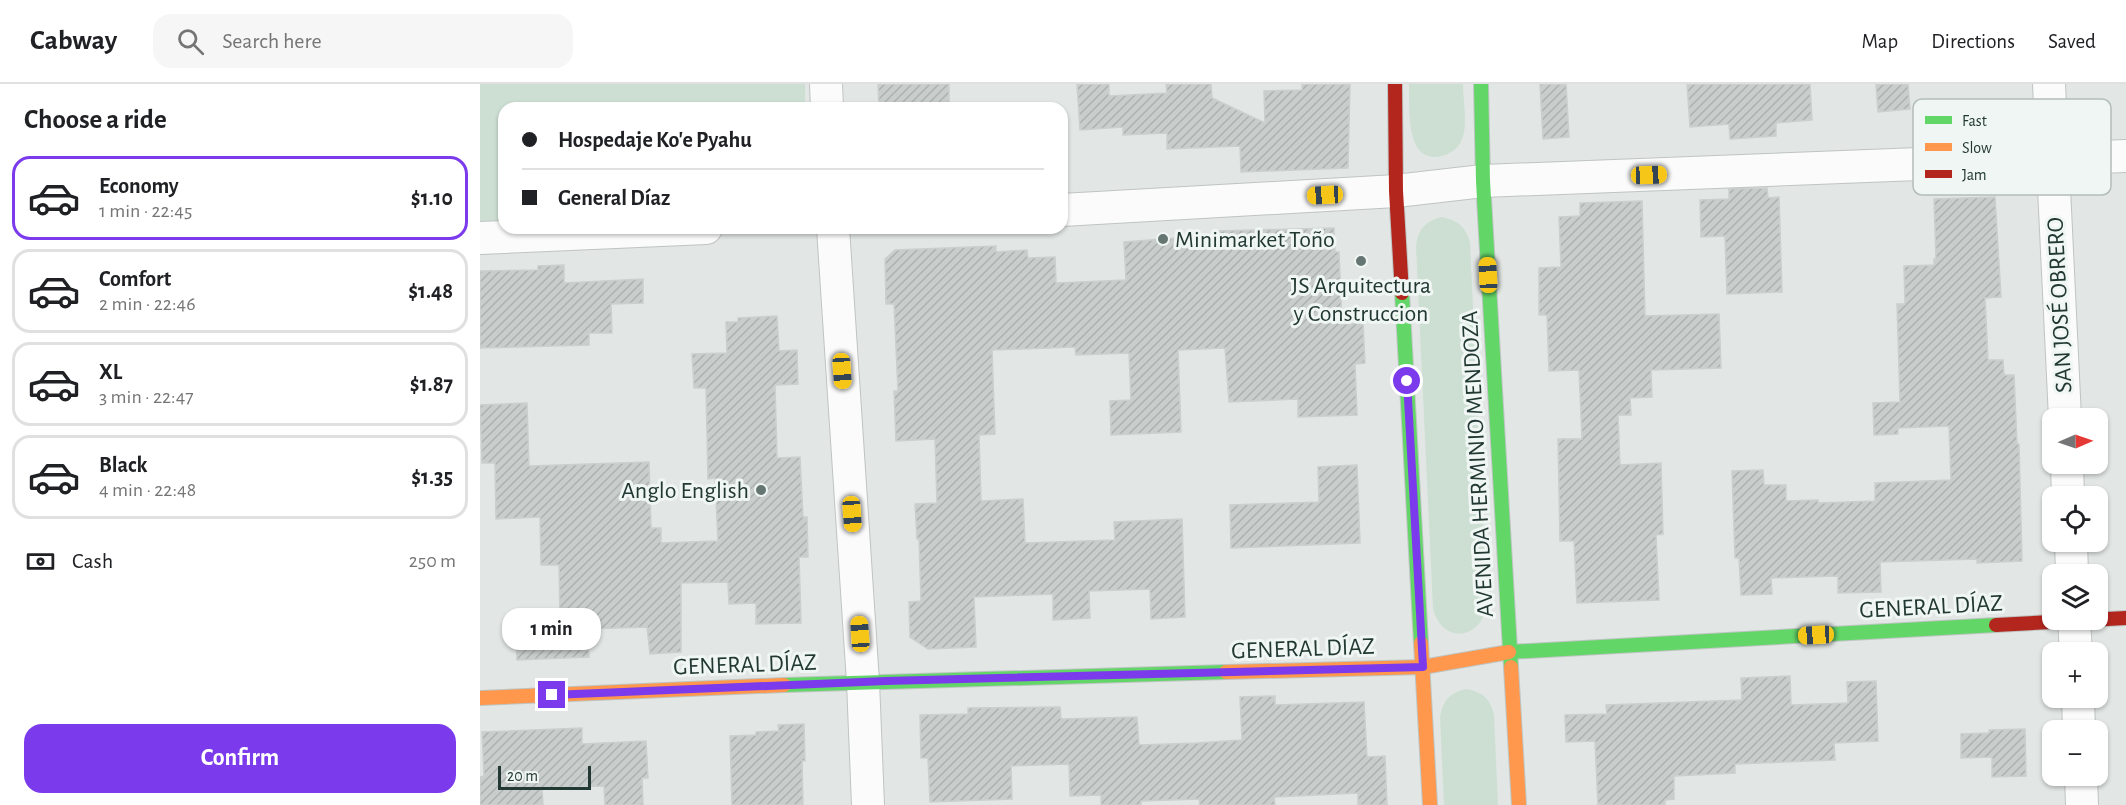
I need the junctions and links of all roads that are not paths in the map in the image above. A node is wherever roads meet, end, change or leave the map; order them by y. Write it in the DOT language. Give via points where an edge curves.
graph roads {
  1 [pos="826,84"];
  2 [pos="1395,84"];
  3 [pos="1481,84"];
  4 [pos="2049,84"];
  5 [pos="2050,99"];
  6 [pos="827,102"];
  7 [pos="2126,156"];
  8 [pos="2111,157"];
  9 [pos="1913,164"];
  10 [pos="1483,181"];
  11 [pos="1396,191"];
  12 [pos="2054,195"];
  13 [pos="1068,210"];
  14 [pos="570,234"];
  15 [pos="832,234"];
  16 [pos="480,238"];
  17 [pos="2064,408"];
  18 [pos="2126,618"];
  19 [pos="2108,619"];
  20 [pos="2042,622"];
  21 [pos="1511,652"];
  22 [pos="1423,667"];
  23 [pos="863,682"];
  24 [pos="480,698"];
  25 [pos="2081,786"];
  26 [pos="868,805"];
  27 [pos="1430,805"];
  28 [pos="1519,805"];
  29 [pos="2082,805"];
  1 -- 6 [label="street"];
  2 -- 11 [label="street"];
  3 -- 10 [label="street, AVENIDA HERMINIO MENDOZA"];
  4 -- 5 [label="street, SAN JOSÉ OBRERO"];
  7 -- 8 [label="street"];
  9 -- 10 [label="street"];
  10 -- 11 [label="street"];
  10 -- 21 [label="street, AVENIDA HERMINIO MENDOZA"];
  11 -- 13 [label="street"];
  11 -- 22 [label="street"];
  12 -- 17 [label="street, SAN JOSÉ OBRERO"];
  14 -- 16 [label="street"];
  15 -- 23 [label="street"];
  18 -- 19 [label="street, GENERAL DÍAZ"];
  20 -- 21 [label="street, GENERAL DÍAZ"];
  21 -- 22 [label="street, GENERAL DÍAZ"];
  21 -- 28 [label="street, AVENIDA HERMINIO MENDOZA"];
  22 -- 23 [label="street, GENERAL DÍAZ"];
  22 -- 27 [label="street"];
  23 -- 24 [label="street, GENERAL DÍAZ"];
  23 -- 26 [label="street"];
  25 -- 29 [label="street"];
}
